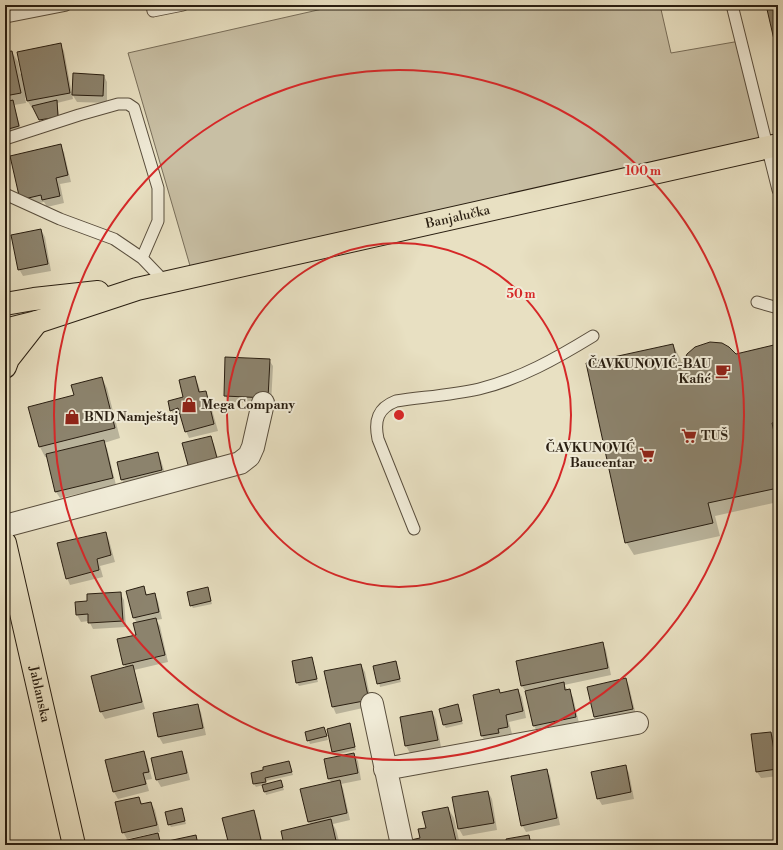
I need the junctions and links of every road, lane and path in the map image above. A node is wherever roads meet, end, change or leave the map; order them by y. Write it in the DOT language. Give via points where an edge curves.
graph roads {
  1 [pos="66,5"];
  2 [pos="152,5"];
  3 [pos="183,5"];
  4 [pos="732,5"];
  5 [pos="5,17"];
  6 [pos="5,139"];
  7 [pos="772,146"];
  8 [pos="778,190"];
  9 [pos="5,194"];
  10 [pos="142,258"];
  11 [pos="165,282"];
  12 [pos="137,289"];
  13 [pos="757,302"];
  14 [pos="5,304"];
  15 [pos="778,308"];
  16 [pos="37,322"];
  17 [pos="5,330"];
  18 [pos="593,336"];
  19 [pos="5,367"];
  20 [pos="263,403"];
  21 [pos="5,526"];
  22 [pos="414,529"];
  23 [pos="5,543"];
  24 [pos="372,704"];
  25 [pos="637,723"];
  26 [pos="385,769"];
  27 [pos="74,845"];
  28 [pos="402,845"];
  1 -- 5 [label="lane"];
  2 -- 3 [label="lane" via="153,11"];
  4 -- 7 [label="lane"];
  6 -- 10 [label="lane" via="118,104 128,104 134,108 158,188 158,221"];
  7 -- 8 [label="lane"];
  7 -- 11 [label="main road, Banjalučka"];
  9 -- 10 [label="lane" via="60,219 114,239"];
  10 -- 11 [label="lane"];
  11 -- 12 [label="main road, Banjalučka"];
  12 -- 14 [label="main road"];
  12 -- 16 [label="main road"];
  13 -- 15 [label="lane"];
  16 -- 17 [label="main road"];
  16 -- 19 [label="main road" via="8,359"];
  18 -- 22 [label="lane" via="540,367 511,379 478,389 396,401 382,409 377,425 378,439"];
  20 -- 21 [label="street" via="253,447 249,456 240,463"];
  23 -- 27 [label="main road, Jablanska"];
  24 -- 26 [label="street"];
  25 -- 26 [label="street"];
  26 -- 28 [label="street"];
}
